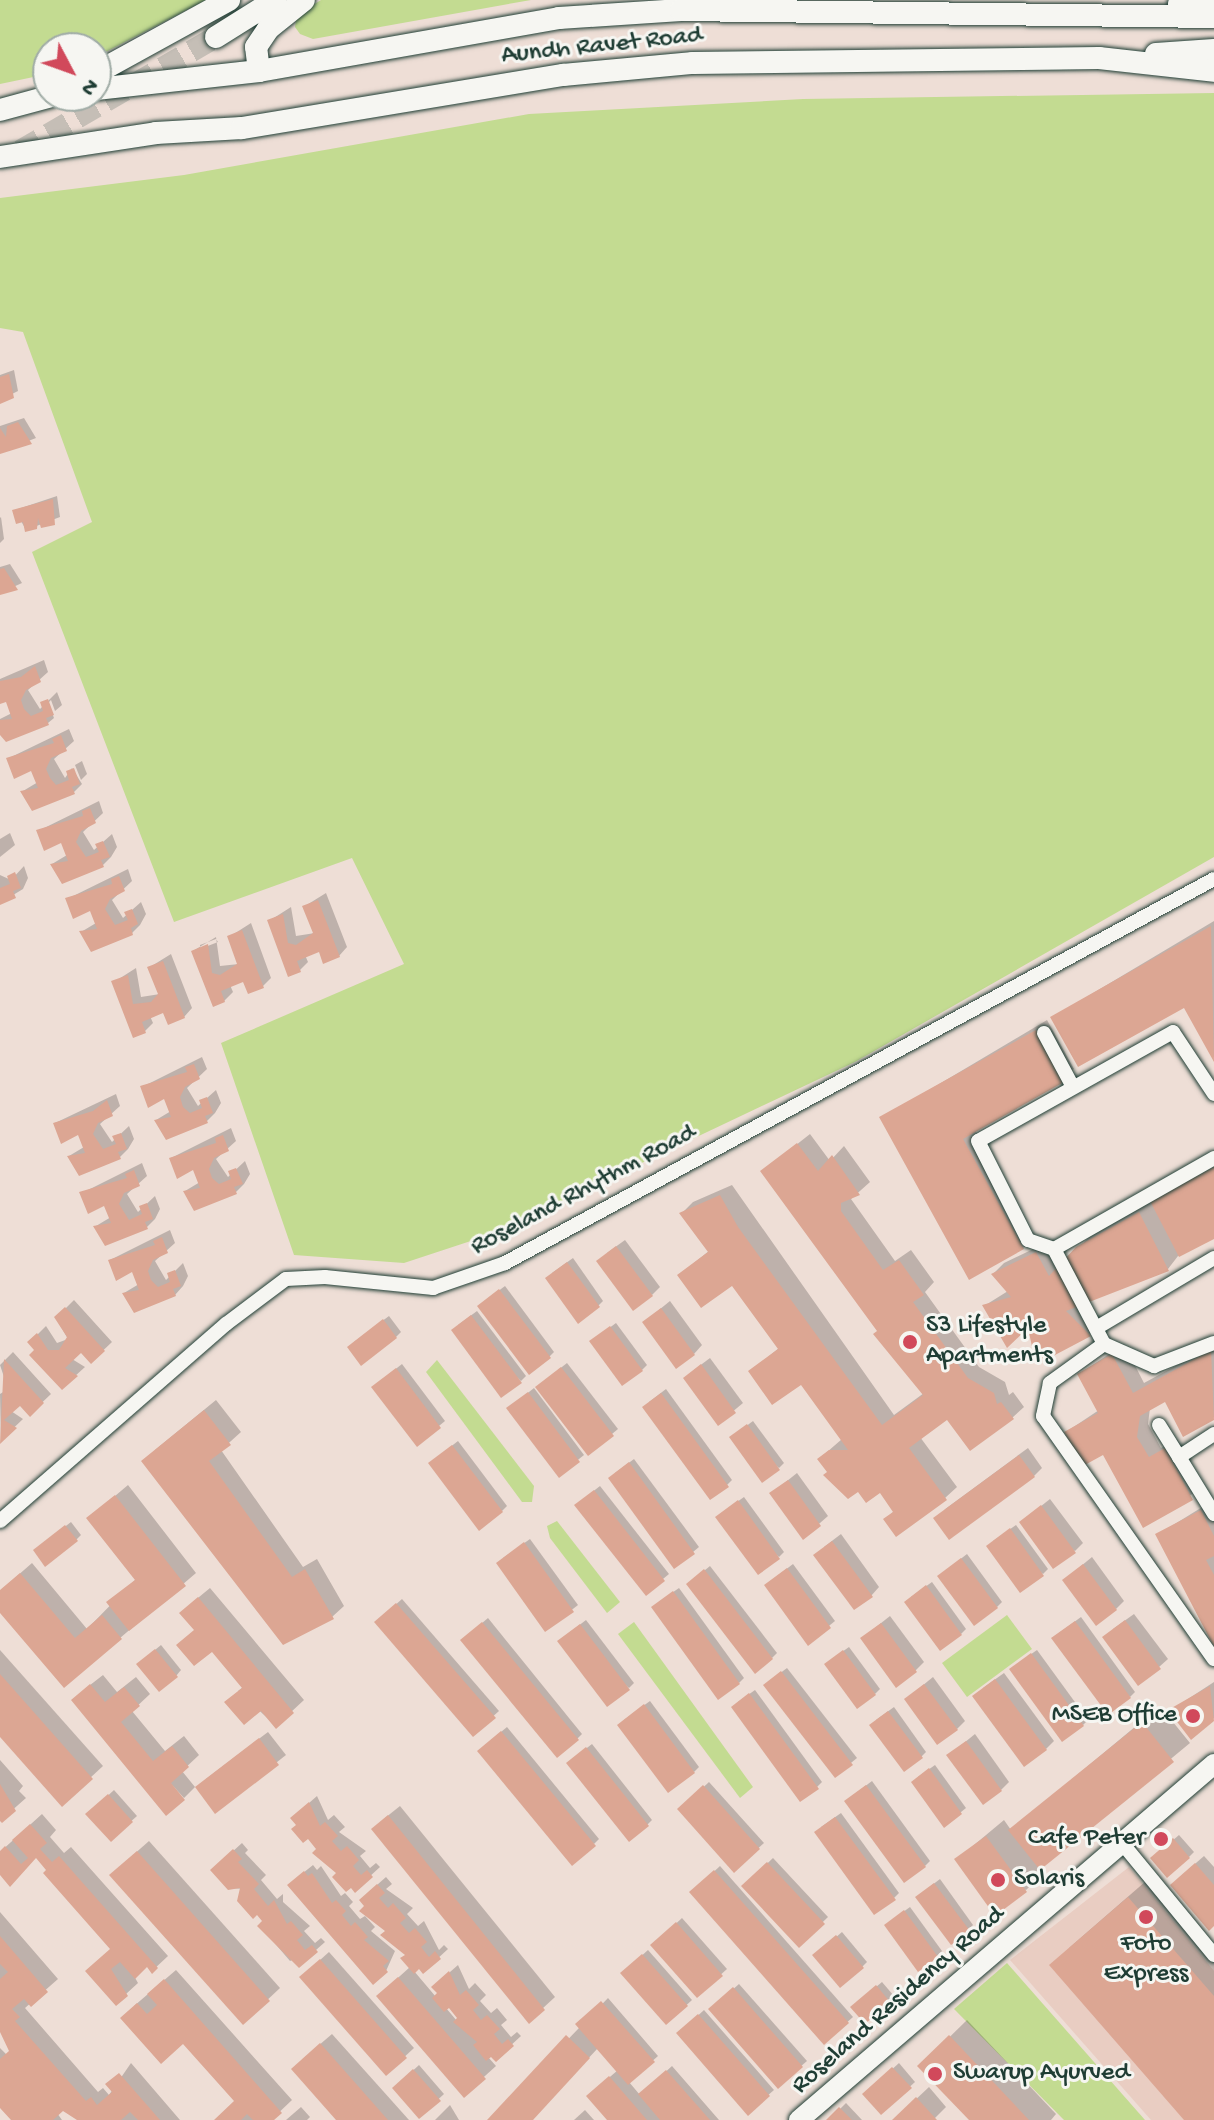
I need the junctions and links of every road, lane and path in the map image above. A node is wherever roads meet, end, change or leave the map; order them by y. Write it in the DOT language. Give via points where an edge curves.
graph roads {
  1 [pos="229,0"];
  2 [pos="275,0"];
  3 [pos="304,0"];
  4 [pos="1214,1"];
  5 [pos="1102,12"];
  6 [pos="1214,17"];
  7 [pos="216,37"];
  8 [pos="1214,50"];
  9 [pos="1099,58"];
  10 [pos="112,64"];
  11 [pos="259,71"];
  12 [pos="1214,71"];
  13 [pos="112,87"];
  14 [pos="32,101"];
  15 [pos="0,110"];
  16 [pos="0,157"];
  17 [pos="1214,879"];
  18 [pos="1044,1033"];
  19 [pos="1073,1087"];
  20 [pos="1214,1094"];
  21 [pos="1214,1158"];
  22 [pos="1054,1249"];
  23 [pos="1214,1258"];
  24 [pos="1098,1327"];
  25 [pos="1214,1343"];
  26 [pos="1104,1344"];
  27 [pos="1159,1425"];
  28 [pos="1214,1434"];
  29 [pos="1179,1457"];
  30 [pos="1214,1514"];
  31 [pos="0,1521"];
  32 [pos="1214,1659"];
  33 [pos="1214,1764"];
  34 [pos="1122,1843"];
  35 [pos="1214,1955"];
  36 [pos="799,2120"];
  1 -- 10 [label="main road"];
  2 -- 7 [label="main road"];
  3 -- 11 [label="main road" via="268,29 256,47"];
  4 -- 5 [label="main road"];
  5 -- 6 [label="main road"];
  5 -- 11 [label="main road, Aundh Ravet Road" via="681,10 559,18"];
  8 -- 9 [label="main road"];
  9 -- 12 [label="main road, Aundh Ravet Road"];
  9 -- 16 [label="main road, Aundh Ravet Road" via="693,63 577,73 242,128 156,133"];
  11 -- 13 [label="main road, Aundh Ravet Road"];
  14 -- 15 [label="main road"];
  17 -- 31 [label="street, Roseland Rhythm Road" via="505,1263 433,1288 325,1277 286,1279 226,1324"];
  18 -- 19 [label="street"];
  19 -- 20 [label="street" via="1173,1032"];
  19 -- 22 [label="street" via="978,1141 1028,1240"];
  21 -- 22 [label="street"];
  22 -- 24 [label="street"];
  23 -- 24 [label="street"];
  24 -- 26 [label="street"];
  25 -- 26 [label="street" via="1154,1366"];
  26 -- 32 [label="street" via="1050,1383 1043,1416"];
  27 -- 29 [label="street"];
  28 -- 29 [label="street"];
  29 -- 30 [label="street"];
  33 -- 34 [label="street, Roseland Residency Road"];
  34 -- 35 [label="street"];
  34 -- 36 [label="street, Roseland Residency Road"];
}
